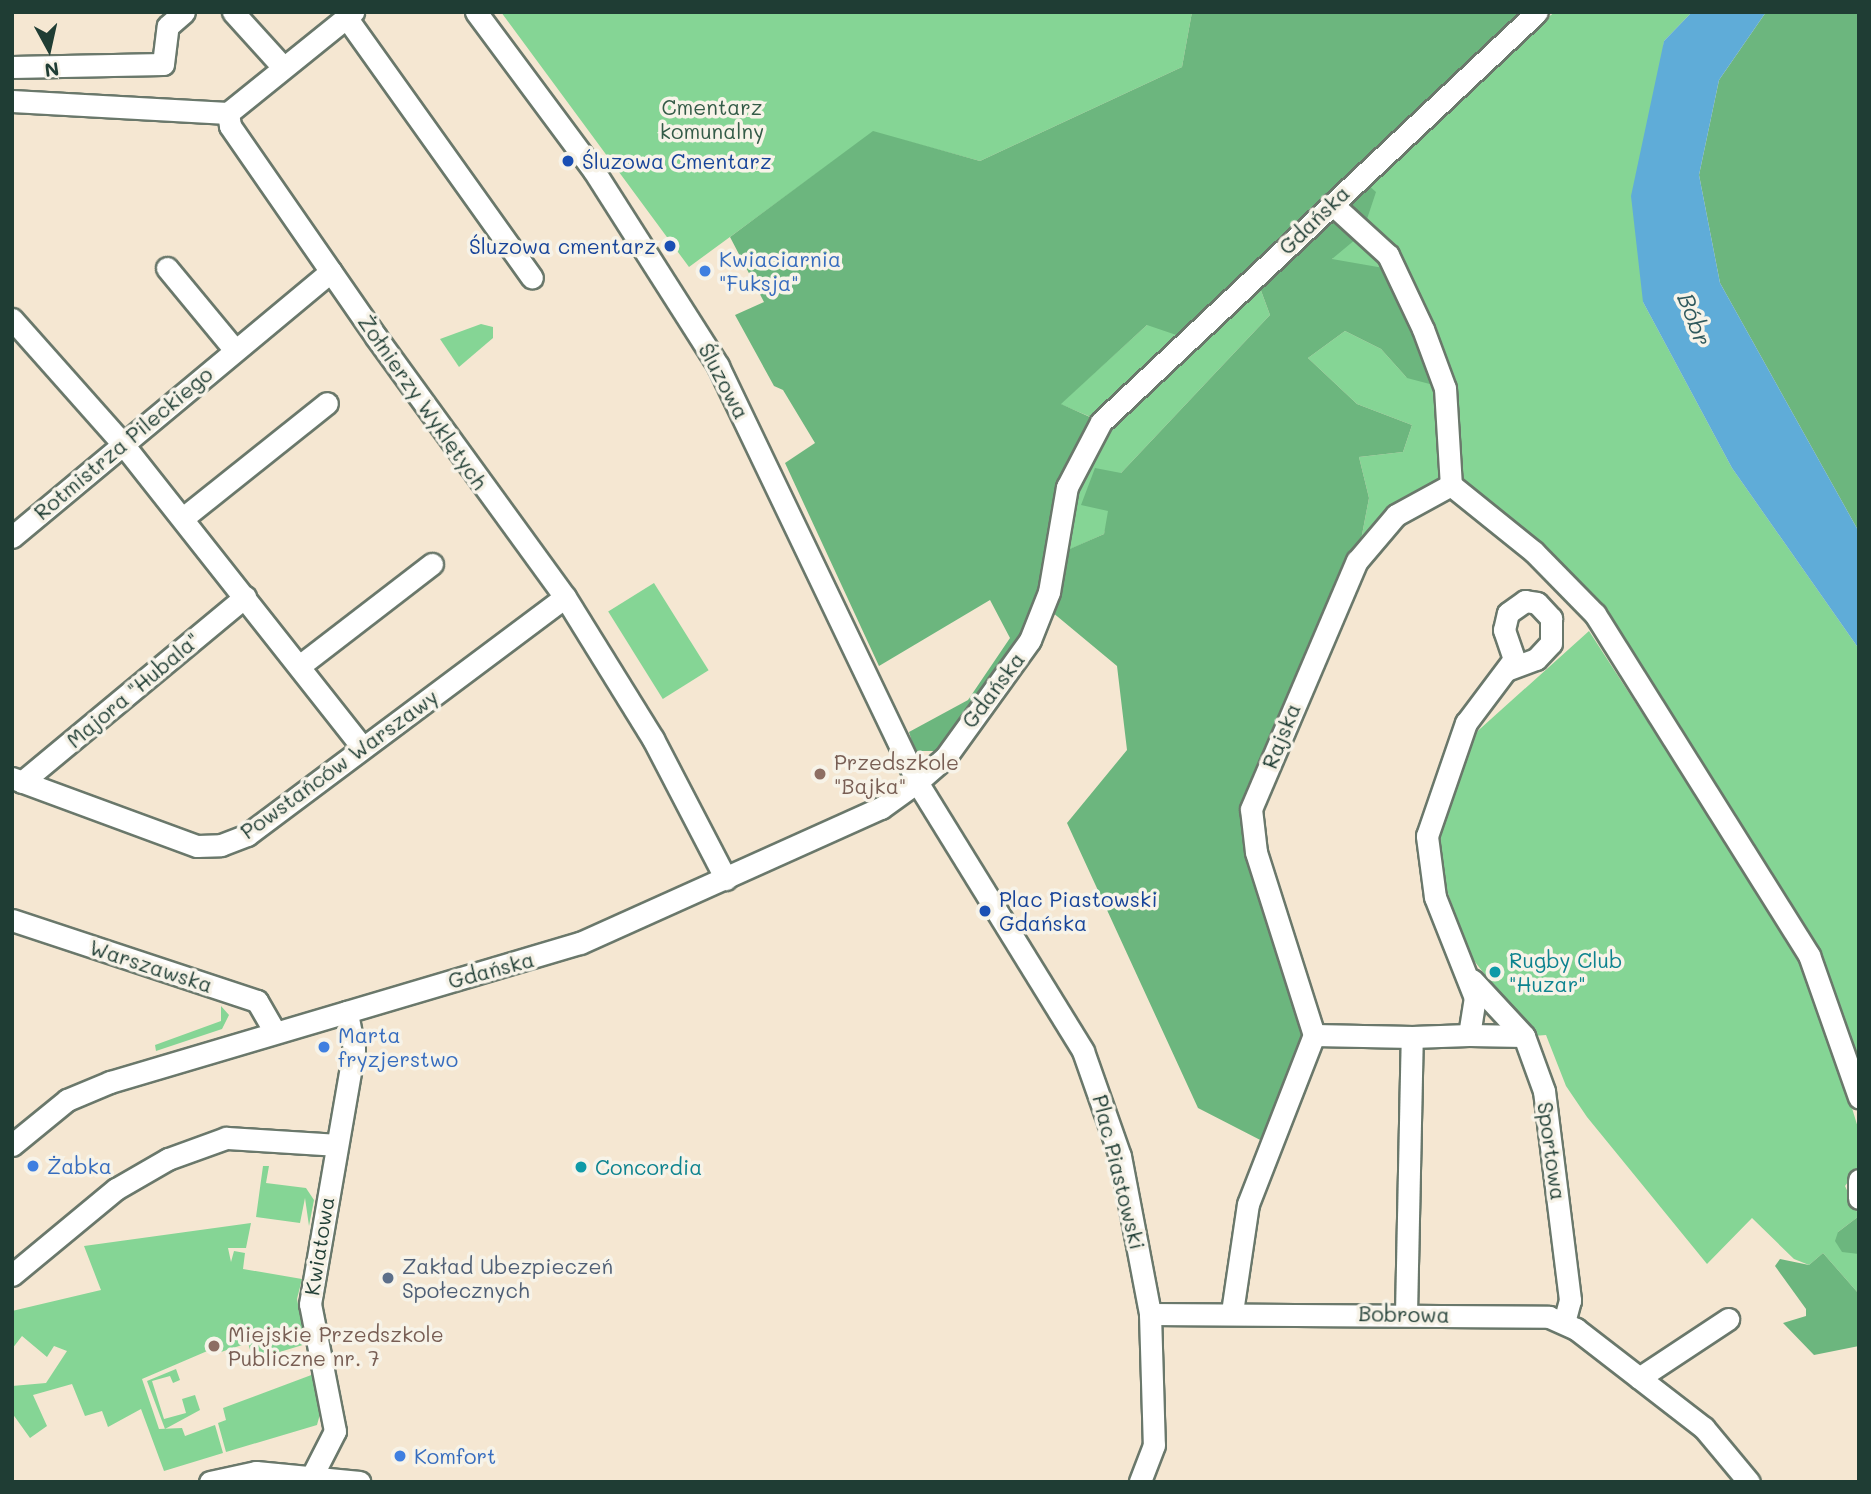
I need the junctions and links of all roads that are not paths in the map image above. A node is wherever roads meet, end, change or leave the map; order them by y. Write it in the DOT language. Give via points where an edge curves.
graph roads {
  1 [pos="184,12"];
  2 [pos="233,12"];
  3 [pos="476,12"];
  4 [pos="1536,12"];
  5 [pos="349,15"];
  6 [pos="282,66"];
  7 [pos="12,67"];
  8 [pos="12,101"];
  9 [pos="228,113"];
  10 [pos="1332,204"];
  11 [pos="167,268"];
  12 [pos="331,271"];
  13 [pos="531,278"];
  14 [pos="12,319"];
  15 [pos="234,349"];
  16 [pos="327,404"];
  17 [pos="122,443"];
  18 [pos="1451,485"];
  19 [pos="183,518"];
  20 [pos="12,537"];
  21 [pos="432,564"];
  22 [pos="245,597"];
  23 [pos="565,597"];
  24 [pos="302,664"];
  25 [pos="1508,669"];
  26 [pos="362,747"];
  27 [pos="17,780"];
  28 [pos="917,782"];
  29 [pos="726,879"];
  30 [pos="12,920"];
  31 [pos="1472,980"];
  32 [pos="347,1012"];
  33 [pos="274,1030"];
  34 [pos="1314,1035"];
  35 [pos="1469,1035"];
  36 [pos="1524,1036"];
  37 [pos="1412,1037"];
  38 [pos="1859,1097"];
  39 [pos="12,1145"];
  40 [pos="336,1145"];
  41 [pos="1859,1180"];
  42 [pos="1859,1198"];
  43 [pos="12,1275"];
  44 [pos="1231,1312"];
  45 [pos="1150,1314"];
  46 [pos="1406,1314"];
  47 [pos="1728,1319"];
  48 [pos="1564,1322"];
  49 [pos="1639,1378"];
  50 [pos="313,1475"];
  51 [pos="287,1477"];
  52 [pos="210,1482"];
  53 [pos="360,1482"];
  54 [pos="1140,1482"];
  55 [pos="1749,1482"];
  1 -- 7 [label="street" via="168,26 163,64"];
  2 -- 6 [label="street"];
  3 -- 28 [label="street, Śluzowa" via="594,171 718,366"];
  4 -- 10 [label="street, Gdańska"];
  5 -- 6 [label="street"];
  5 -- 13 [label="street"];
  6 -- 9 [label="street"];
  8 -- 9 [label="street"];
  9 -- 12 [label="street, Żołnierzy Wyklętych" via="230,126"];
  10 -- 18 [label="street" via="1388,255 1423,329 1445,388"];
  10 -- 28 [label="street, Gdańska" via="1088,438 1067,488 1049,592 1030,640 945,758"];
  11 -- 15 [label="street"];
  12 -- 15 [label="street, Rotmistrza Pileckiego"];
  12 -- 23 [label="street, Żołnierzy Wyklętych"];
  14 -- 17 [label="street"];
  15 -- 17 [label="street, Rotmistrza Pileckiego"];
  16 -- 19 [label="street"];
  17 -- 19 [label="street"];
  17 -- 20 [label="street, Rotmistrza Pileckiego"];
  18 -- 34 [label="street, Rajska" via="1396,515 1357,561 1251,810 1256,852"];
  18 -- 38 [label="street" via="1534,551 1595,614 1809,955"];
  19 -- 22 [label="street"];
  21 -- 24 [label="street"];
  22 -- 24 [label="street"];
  22 -- 27 [label="street, Majora \"Hubala\""];
  23 -- 26 [label="street, Powstańców Warszawy"];
  23 -- 29 [label="street, Żołnierzy Wyklętych" via="653,739"];
  24 -- 26 [label="street"];
  25 -- 31 [label="street" via="1466,723 1427,836 1435,897"];
  26 -- 27 [label="street, Powstańców Warszawy" via="247,835 221,845 197,846"];
  28 -- 29 [label="street, Gdańska" via="881,808"];
  28 -- 45 [label="street, Plac Piastowski" via="1053,998 1093,1074 1129,1194"];
  29 -- 32 [label="street, Gdańska" via="580,943"];
  30 -- 33 [label="street, Warszawska" via="257,1002"];
  31 -- 35 [label="street"];
  31 -- 36 [label="street"];
  32 -- 33 [label="street, Gdańska"];
  32 -- 40 [label="street, Kwiatowa" via="354,1049"];
  33 -- 39 [label="street, Gdańska" via="83,1092"];
  34 -- 37 [label="street"];
  34 -- 44 [label="street" via="1248,1205"];
  35 -- 36 [label="street"];
  35 -- 37 [label="street"];
  36 -- 48 [label="street, Sportowa" via="1544,1091 1556,1172 1570,1300"];
  37 -- 46 [label="street"];
  40 -- 43 [label="street" via="226,1138 168,1158 116,1189"];
  40 -- 50 [label="street, Kwiatowa" via="310,1304 335,1432"];
  41 -- 42 [label="street"];
  44 -- 45 [label="street, Bobrowa"];
  44 -- 46 [label="street, Bobrowa"];
  45 -- 54 [label="street, Plac Piastowski" via="1154,1445"];
  46 -- 48 [label="street, Bobrowa"];
  47 -- 49 [label="street"];
  48 -- 49 [label="street"];
  49 -- 55 [label="street" via="1704,1428"];
  50 -- 51 [label="street"];
  50 -- 53 [label="street"];
  51 -- 52 [label="street"];
}
